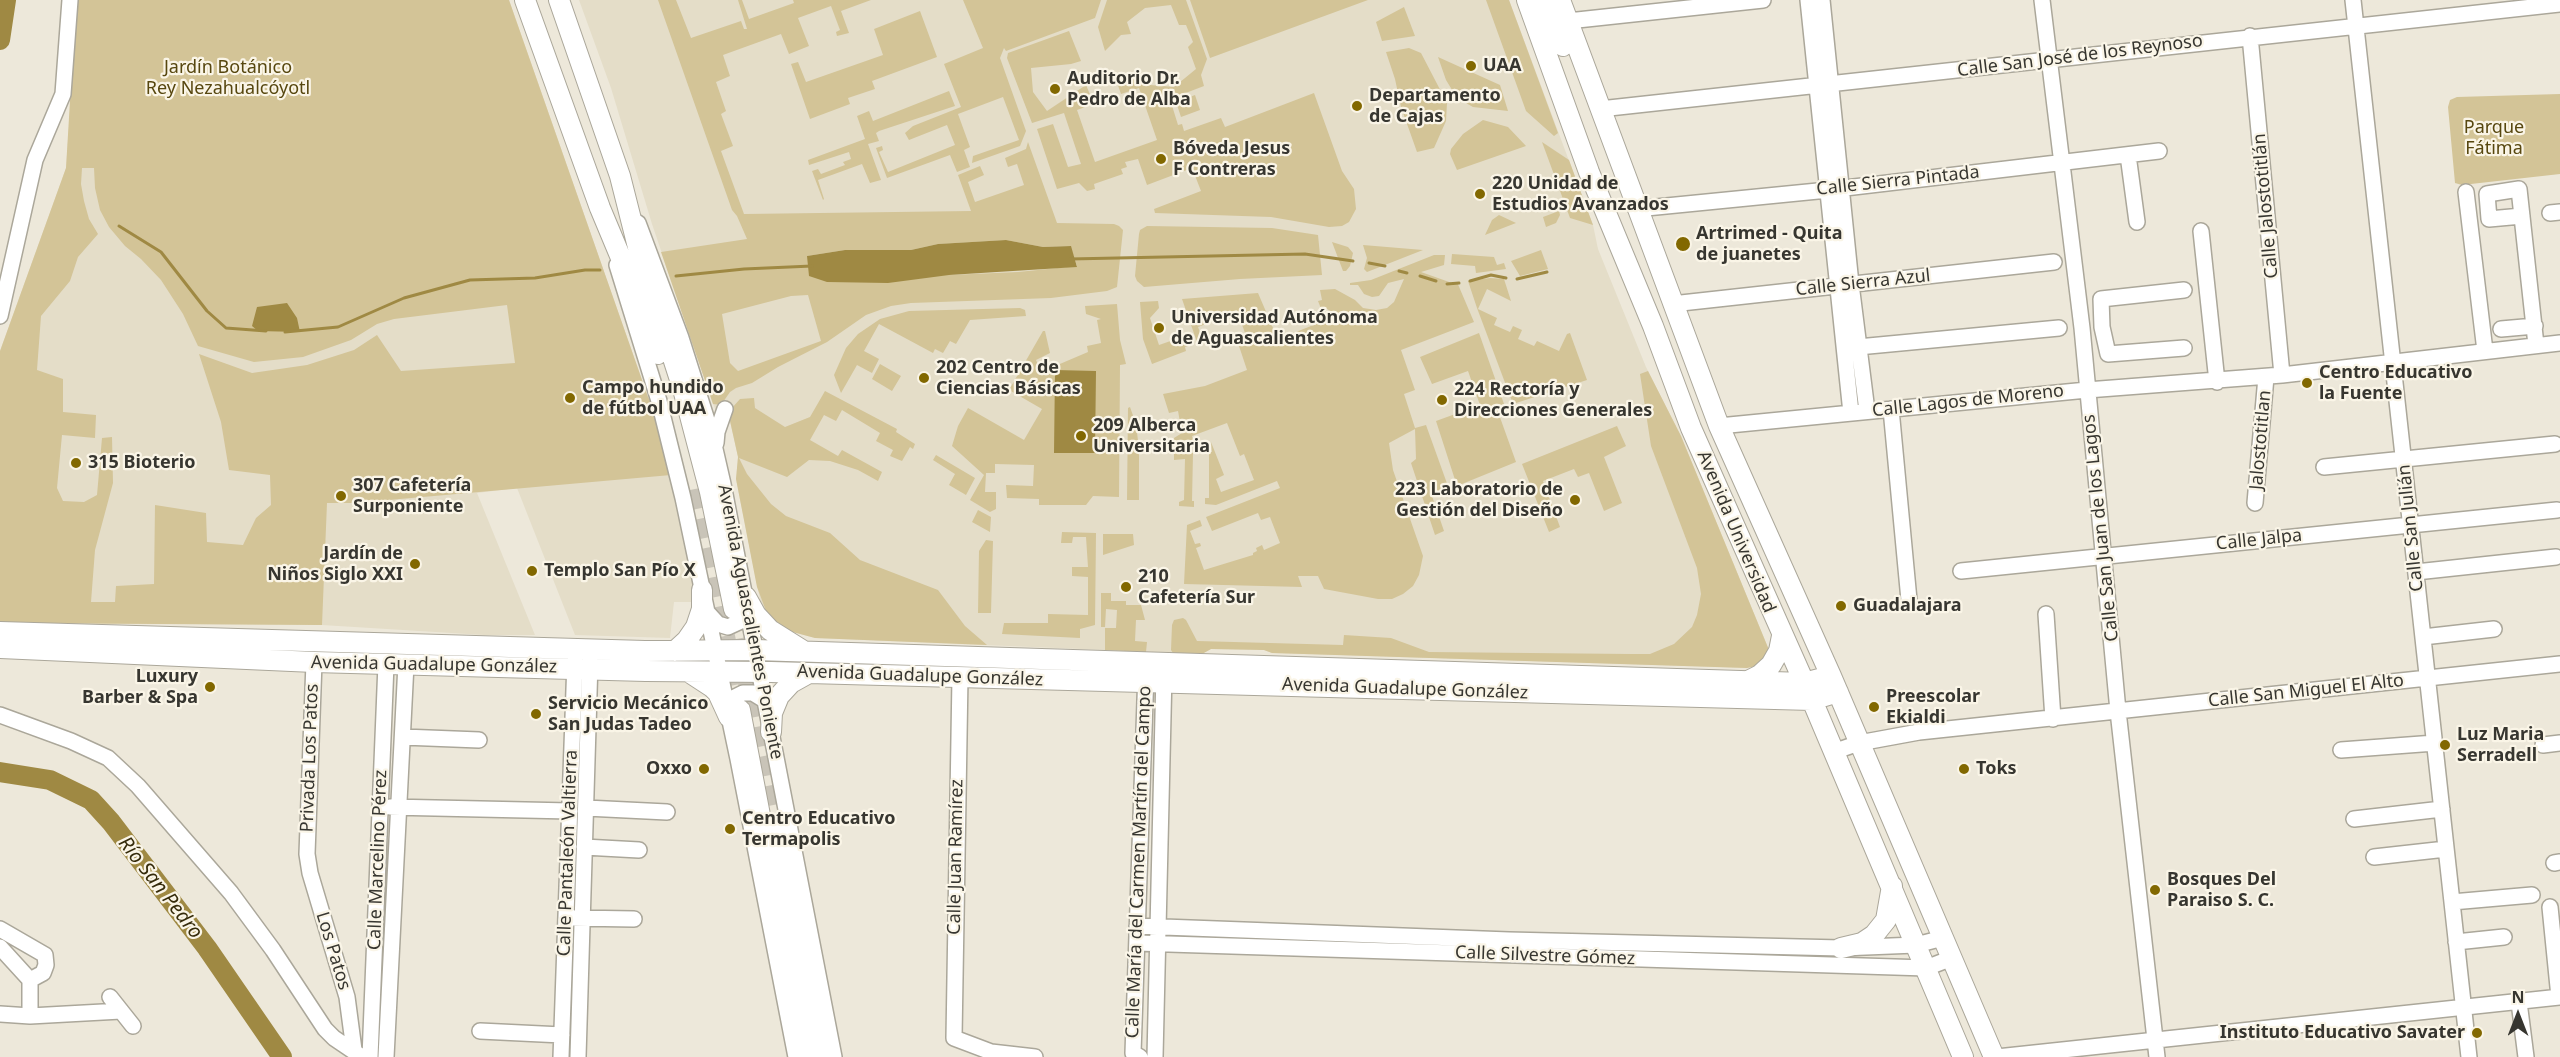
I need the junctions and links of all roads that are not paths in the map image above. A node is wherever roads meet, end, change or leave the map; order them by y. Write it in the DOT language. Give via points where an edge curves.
graph roads {
  1 [pos="70,0"];
  2 [pos="525,0"];
  3 [pos="559,0"];
  4 [pos="1527,0"];
  5 [pos="1546,0"];
  6 [pos="1560,0"];
  7 [pos="1763,0"];
  8 [pos="1808,0"];
  9 [pos="1822,0"];
  10 [pos="2042,0"];
  11 [pos="2353,0"];
  12 [pos="2560,4"];
  13 [pos="1568,21"];
  14 [pos="2356,25"];
  15 [pos="2250,36"];
  16 [pos="1583,60"];
  17 [pos="2049,60"];
  18 [pos="1823,86"];
  19 [pos="1600,109"];
  20 [pos="2160,151"];
  21 [pos="2128,155"];
  22 [pos="2061,163"];
  23 [pos="1834,189"];
  24 [pos="2466,192"];
  25 [pos="626,198"];
  26 [pos="1636,209"];
  27 [pos="2522,216"];
  28 [pos="2137,222"];
  29 [pos="608,230"];
  30 [pos="2201,231"];
  31 [pos="2054,262"];
  32 [pos="1844,285"];
  33 [pos="2184,290"];
  34 [pos="1672,304"];
  35 [pos="0,316"];
  36 [pos="1653,326"];
  37 [pos="2535,326"];
  38 [pos="2060,328"];
  39 [pos="2082,328"];
  40 [pos="2501,329"];
  41 [pos="2104,335"];
  42 [pos="2560,343"];
  43 [pos="2083,344"];
  44 [pos="2536,345"];
  45 [pos="1858,347"];
  46 [pos="2184,348"];
  47 [pos="2485,351"];
  48 [pos="2393,362"];
  49 [pos="2282,375"];
  50 [pos="2266,377"];
  51 [pos="2217,382"];
  52 [pos="2087,390"];
  53 [pos="1892,409"];
  54 [pos="725,410"];
  55 [pos="1867,411"];
  56 [pos="1851,413"];
  57 [pos="1719,426"];
  58 [pos="2555,444"];
  59 [pos="716,452"];
  60 [pos="2404,460"];
  61 [pos="2324,467"];
  62 [pos="695,489"];
  63 [pos="2255,503"];
  64 [pos="2557,510"];
  65 [pos="2411,525"];
  66 [pos="2103,555"];
  67 [pos="2556,557"];
  68 [pos="1961,571"];
  69 [pos="2416,572"];
  70 [pos="702,590"];
  71 [pos="1909,600"];
  72 [pos="742,604"];
  73 [pos="708,614"];
  74 [pos="2046,614"];
  75 [pos="2494,629"];
  76 [pos="0,632"];
  77 [pos="1782,636"];
  78 [pos="2423,637"];
  79 [pos="0,648"];
  80 [pos="716,650"];
  81 [pos="755,650"];
  82 [pos="675,651"];
  83 [pos="804,651"];
  84 [pos="583,659"];
  85 [pos="314,662"];
  86 [pos="386,664"];
  87 [pos="406,664"];
  88 [pos="2560,664"];
  89 [pos="686,671"];
  90 [pos="720,671"];
  91 [pos="760,671"];
  92 [pos="1155,672"];
  93 [pos="810,673"];
  94 [pos="960,677"];
  95 [pos="2427,677"];
  96 [pos="1746,681"];
  97 [pos="1835,684"];
  98 [pos="1693,688"];
  99 [pos="1808,692"];
  100 [pos="766,701"];
  101 [pos="2118,711"];
  102 [pos="732,712"];
  103 [pos="0,715"];
  104 [pos="2053,718"];
  105 [pos="771,732"];
  106 [pos="403,737"];
  107 [pos="479,740"];
  108 [pos="1859,743"];
  109 [pos="2434,743"];
  110 [pos="2560,743"];
  111 [pos="2543,745"];
  112 [pos="2341,750"];
  113 [pos="1833,752"];
  114 [pos="380,807"];
  115 [pos="399,807"];
  116 [pos="586,808"];
  117 [pos="2442,809"];
  118 [pos="570,811"];
  119 [pos="667,812"];
  120 [pos="2354,819"];
  121 [pos="776,829"];
  122 [pos="584,848"];
  123 [pos="2446,849"];
  124 [pos="639,850"];
  125 [pos="307,854"];
  126 [pos="2374,857"];
  127 [pos="1892,886"];
  128 [pos="2532,895"];
  129 [pos="2452,902"];
  130 [pos="2550,907"];
  131 [pos="566,918"];
  132 [pos="582,918"];
  133 [pos="634,919"];
  134 [pos="1137,926"];
  135 [pos="1158,927"];
  136 [pos="0,929"];
  137 [pos="1276,931"];
  138 [pos="2504,937"];
  139 [pos="1943,938"];
  140 [pos="2456,942"];
  141 [pos="1137,943"];
  142 [pos="1157,943"];
  143 [pos="1916,945"];
  144 [pos="0,947"];
  145 [pos="1275,947"];
  146 [pos="1841,948"];
  147 [pos="1952,958"];
  148 [pos="1926,968"];
  149 [pos="30,980"];
  150 [pos="110,997"];
  151 [pos="2560,997"];
  152 [pos="2519,1002"];
  153 [pos="2463,1008"];
  154 [pos="121,1011"];
  155 [pos="0,1014"];
  156 [pos="30,1016"];
  157 [pos="133,1026"];
  158 [pos="480,1031"];
  159 [pos="562,1035"];
  160 [pos="2155,1040"];
  161 [pos="358,1053"];
  162 [pos="370,1057"];
  163 [pos="386,1057"];
  164 [pos="561,1057"];
  165 [pos="578,1057"];
  166 [pos="796,1057"];
  167 [pos="806,1057"];
  168 [pos="823,1057"];
  169 [pos="834,1057"];
  170 [pos="1035,1057"];
  171 [pos="1140,1057"];
  172 [pos="1155,1057"];
  173 [pos="1963,1057"];
  174 [pos="1995,1057"];
  175 [pos="2157,1057"];
  176 [pos="2469,1057"];
  177 [pos="2526,1057"];
  1 -- 35 [label="street" via="63,94 35,160"];
  2 -- 29 [label="main road, Avenida Aguascalientes Poniente"];
  3 -- 25 [label="main road, Avenida Aguascalientes Poniente"];
  4 -- 36 [label="main road, Avenida Universidad" via="1589,172"];
  5 -- 16 [label="main road" via="1566,54"];
  6 -- 13 [label="main road, Avenida Universidad"];
  7 -- 13 [label="street"];
  8 -- 18 [label="street"];
  9 -- 18 [label="street"];
  10 -- 17 [label="street, Calle San Juan de los Lagos"];
  11 -- 14 [label="street, Calle San Julián"];
  12 -- 14 [label="street, Calle San José de los Reynoso"];
  13 -- 16 [label="main road, Avenida Universidad"];
  14 -- 15 [label="street, Calle San José de los Reynoso"];
  14 -- 48 [label="street, Calle San Julián"];
  15 -- 17 [label="street, Calle San José de los Reynoso"];
  15 -- 49 [label="street, Calle Jalostotitlán"];
  16 -- 19 [label="main road, Avenida Universidad"];
  17 -- 18 [label="street, Calle San José de los Reynoso"];
  17 -- 22 [label="street, Calle San Juan de los Lagos"];
  18 -- 19 [label="street, Calle San José de los Reynoso"];
  18 -- 23 [label="street"];
  19 -- 26 [label="main road, Avenida Universidad"];
  20 -- 21 [label="street, Calle Sierra Pintada"];
  21 -- 22 [label="street, Calle Sierra Pintada"];
  21 -- 28 [label="street"];
  22 -- 23 [label="street, Calle Sierra Pintada"];
  22 -- 39 [label="street, Calle San Juan de los Lagos"];
  23 -- 26 [label="street, Calle Sierra Pintada"];
  23 -- 32 [label="street"];
  24 -- 47 [label="street"];
  25 -- 59 [label="street, Avenida Aguascalientes Poniente" via="662,284"];
  25 -- 72 [label="main road, Avenida Aguascalientes Poniente"];
  26 -- 34 [label="main road, Avenida Universidad"];
  27 -- 37 [label="street"];
  29 -- 62 [label="main road, Avenida Aguascalientes Poniente" via="658,354"];
  29 -- 70 [label="street, Avenida Aguascalientes Poniente" via="658,401"];
  30 -- 51 [label="street"];
  31 -- 32 [label="street, Calle Sierra Azul"];
  32 -- 34 [label="street, Calle Sierra Azul"];
  32 -- 45 [label="street"];
  32 -- 56 [label="street"];
  33 -- 41 [label="street" via="2101,299"];
  34 -- 57 [label="main road, Avenida Universidad"];
  36 -- 57 [label="main road" via="1667,343 1697,417 1706,424"];
  36 -- 77 [label="main road, Avenida Universidad" via="1691,428"];
  37 -- 40 [label="street"];
  37 -- 44 [label="street"];
  38 -- 45 [label="street"];
  39 -- 41 [label="street"];
  39 -- 43 [label="street, Calle San Juan de los Lagos"];
  41 -- 43 [label="street"];
  41 -- 46 [label="street" via="2108,354"];
  42 -- 44 [label="street, Calle Lagos de Moreno"];
  43 -- 52 [label="street, Calle San Juan de los Lagos"];
  44 -- 47 [label="street, Calle Lagos de Moreno"];
  45 -- 55 [label="street"];
  47 -- 48 [label="street, Calle Lagos de Moreno"];
  48 -- 49 [label="street, Calle Lagos de Moreno"];
  48 -- 60 [label="street, Calle San Julián"];
  49 -- 50 [label="street, Calle Lagos de Moreno"];
  50 -- 51 [label="street, Calle Lagos de Moreno"];
  50 -- 63 [label="street, Jalostotitlan"];
  51 -- 52 [label="street, Calle Lagos de Moreno"];
  52 -- 53 [label="street, Calle Lagos de Moreno"];
  52 -- 66 [label="street, Calle San Juan de los Lagos"];
  53 -- 55 [label="street, Calle Lagos de Moreno"];
  53 -- 71 [label="street"];
  54 -- 59 [label="street" via="717,432"];
  55 -- 56 [label="street, Calle Lagos de Moreno"];
  56 -- 57 [label="street, Calle Lagos de Moreno"];
  57 -- 97 [label="main road, Avenida Universidad"];
  58 -- 60 [label="street"];
  59 -- 72 [label="street, Avenida Aguascalientes Poniente"];
  60 -- 61 [label="street"];
  60 -- 65 [label="street, Calle San Julián"];
  64 -- 65 [label="street, Calle Jalpa"];
  65 -- 66 [label="street, Calle Jalpa"];
  65 -- 69 [label="street, Calle San Julián"];
  66 -- 68 [label="street, Calle Jalpa"];
  66 -- 101 [label="street, Calle San Juan de los Lagos"];
  67 -- 69 [label="street"];
  69 -- 78 [label="street, Calle San Julián"];
  70 -- 73 [label="street, Avenida Aguascalientes Poniente"];
  70 -- 82 [label="main road" via="702,609 696,627"];
  72 -- 73 [label="street" via="741,621 728,627"];
  72 -- 81 [label="street, Avenida Aguascalientes Poniente"];
  72 -- 83 [label="main road" via="785,642"];
  73 -- 80 [label="street, Avenida Aguascalientes Poniente"];
  74 -- 104 [label="street"];
  75 -- 78 [label="street"];
  76 -- 84 [label="main road, Avenida Guadalupe González"];
  77 -- 96 [label="main road" via="1771,665"];
  77 -- 99 [label="main road, Avenida Universidad"];
  78 -- 95 [label="street, Calle San Julián"];
  79 -- 85 [label="main road, Avenida Guadalupe González"];
  80 -- 81 [label="main road, Avenida Guadalupe González"];
  80 -- 82 [label="main road, Avenida Guadalupe González"];
  80 -- 90 [label="street, Avenida Aguascalientes Poniente"];
  81 -- 83 [label="main road, Avenida Guadalupe González"];
  81 -- 91 [label="street, Avenida Aguascalientes Poniente"];
  82 -- 84 [label="main road, Avenida Guadalupe González"];
  83 -- 92 [label="main road, Avenida Guadalupe González"];
  84 -- 87 [label="main road, Avenida Guadalupe González"];
  84 -- 89 [label="main road, Avenida Guadalupe González"];
  84 -- 116 [label="street, Calle Pantaleón Valtierra"];
  84 -- 118 [label="street, Calle Pantaleón Valtierra"];
  85 -- 86 [label="main road, Avenida Guadalupe González"];
  85 -- 125 [label="street, Privada Los Patos"];
  86 -- 87 [label="main road, Avenida Guadalupe González"];
  86 -- 114 [label="street, Calle Marcelino Pérez"];
  87 -- 106 [label="street, Calle Marcelino Pérez"];
  88 -- 95 [label="street, Calle San Miguel El Alto"];
  89 -- 90 [label="main road, Avenida Guadalupe González"];
  89 -- 102 [label="main road" via="712,687"];
  90 -- 91 [label="main road, Avenida Guadalupe González"];
  90 -- 102 [label="street, Avenida Aguascalientes Poniente"];
  91 -- 93 [label="main road, Avenida Guadalupe González"];
  91 -- 100 [label="street, Avenida Aguascalientes Poniente"];
  92 -- 94 [label="main road, Avenida Guadalupe González"];
  92 -- 98 [label="main road, Avenida Guadalupe González"];
  92 -- 134 [label="street, Calle María del Carmen Martín del Campo"];
  92 -- 135 [label="street, Calle María del Carmen Martín del Campo"];
  93 -- 94 [label="main road, Avenida Guadalupe González"];
  93 -- 105 [label="main road" via="791,683 779,696 772,713"];
  94 -- 170 [label="street, Calle Juan Ramírez" via="954,1038 991,1052"];
  95 -- 101 [label="street, Calle San Miguel El Alto"];
  95 -- 109 [label="street, Calle San Julián"];
  96 -- 98 [label="main road, Avenida Guadalupe González"];
  96 -- 99 [label="main road, Avenida Guadalupe González"];
  97 -- 99 [label="main road, Avenida Guadalupe González"];
  97 -- 108 [label="main road, Avenida Universidad"];
  98 -- 99 [label="main road, Avenida Guadalupe González"];
  99 -- 113 [label="main road, Avenida Universidad"];
  100 -- 102 [label="street" via="753,693 742,693 733,698"];
  100 -- 105 [label="street, Avenida Aguascalientes Poniente"];
  101 -- 104 [label="street, Calle San Miguel El Alto"];
  101 -- 160 [label="street, Calle San Juan de los Lagos"];
  102 -- 166 [label="street, Avenida Aguascalientes Poniente"];
  102 -- 167 [label="main road, Avenida Aguascalientes Poniente"];
  103 -- 161 [label="street" via="108,759 138,786 231,893 325,1029"];
  104 -- 108 [label="street, Calle San Miguel El Alto" via="1919,732"];
  105 -- 169 [label="street, Avenida Aguascalientes Poniente"];
  106 -- 107 [label="street"];
  106 -- 115 [label="street, Calle Marcelino Pérez"];
  108 -- 113 [label="street, Calle San Miguel El Alto"];
  108 -- 139 [label="main road, Avenida Universidad"];
  109 -- 112 [label="street"];
  109 -- 117 [label="street, Calle San Julián"];
  110 -- 111 [label="street"];
  113 -- 127 [label="main road, Avenida Universidad"];
  114 -- 115 [label="street"];
  114 -- 162 [label="street, Calle Marcelino Pérez"];
  115 -- 118 [label="street"];
  115 -- 163 [label="street, Calle Marcelino Pérez"];
  116 -- 119 [label="street"];
  116 -- 122 [label="street, Calle Pantaleón Valtierra"];
  117 -- 120 [label="street"];
  117 -- 123 [label="street, Calle San Julián"];
  118 -- 131 [label="street, Calle Pantaleón Valtierra"];
  121 -- 168 [label="main road"];
  122 -- 124 [label="street"];
  122 -- 132 [label="street, Calle Pantaleón Valtierra"];
  123 -- 126 [label="street"];
  123 -- 129 [label="street, Calle San Julián"];
  125 -- 161 [label="street, Los Patos" via="347,997"];
  127 -- 143 [label="main road, Avenida Universidad"];
  127 -- 146 [label="main road" via="1886,920 1874,935 1862,943"];
  128 -- 129 [label="street"];
  129 -- 140 [label="street, Calle San Julián"];
  130 -- 151 [label="street"];
  131 -- 132 [label="street"];
  131 -- 159 [label="street, Calle Pantaleón Valtierra"];
  132 -- 133 [label="street"];
  132 -- 165 [label="street, Calle Pantaleón Valtierra"];
  134 -- 135 [label="street, Calle Silvestre Gómez"];
  134 -- 141 [label="street, Calle María del Carmen Martín del Campo"];
  135 -- 137 [label="street, Calle Silvestre Gómez"];
  135 -- 142 [label="street, Calle María del Carmen Martín del Campo"];
  136 -- 149 [label="street" via="45,955 43,973"];
  137 -- 145 [label="street"];
  137 -- 146 [label="street, Calle Silvestre Gómez"];
  138 -- 140 [label="street"];
  139 -- 143 [label="street, Calle Silvestre Gómez"];
  139 -- 147 [label="main road, Avenida Universidad"];
  140 -- 153 [label="street, Calle San Julián"];
  141 -- 142 [label="street, Calle Silvestre Gómez"];
  141 -- 171 [label="street, Calle María del Carmen Martín del Campo" via="1133,1053"];
  142 -- 145 [label="street, Calle Silvestre Gómez"];
  142 -- 172 [label="street, Calle María del Carmen Martín del Campo"];
  143 -- 146 [label="street, Calle Silvestre Gómez"];
  143 -- 148 [label="main road, Avenida Universidad"];
  144 -- 149 [label="street"];
  145 -- 148 [label="street, Calle Silvestre Gómez"];
  147 -- 148 [label="street, Calle Silvestre Gómez"];
  147 -- 174 [label="main road, Avenida Universidad"];
  148 -- 173 [label="main road, Avenida Universidad"];
  149 -- 156 [label="street"];
  150 -- 154 [label="street"];
  151 -- 152 [label="street"];
  152 -- 153 [label="street"];
  152 -- 177 [label="street"];
  153 -- 160 [label="street"];
  153 -- 176 [label="street, Calle San Julián"];
  154 -- 156 [label="street"];
  154 -- 157 [label="street"];
  155 -- 156 [label="street"];
  158 -- 159 [label="street"];
  159 -- 164 [label="street, Calle Pantaleón Valtierra"];
  160 -- 174 [label="street"];
  160 -- 175 [label="street, Calle San Juan de los Lagos"];
}
